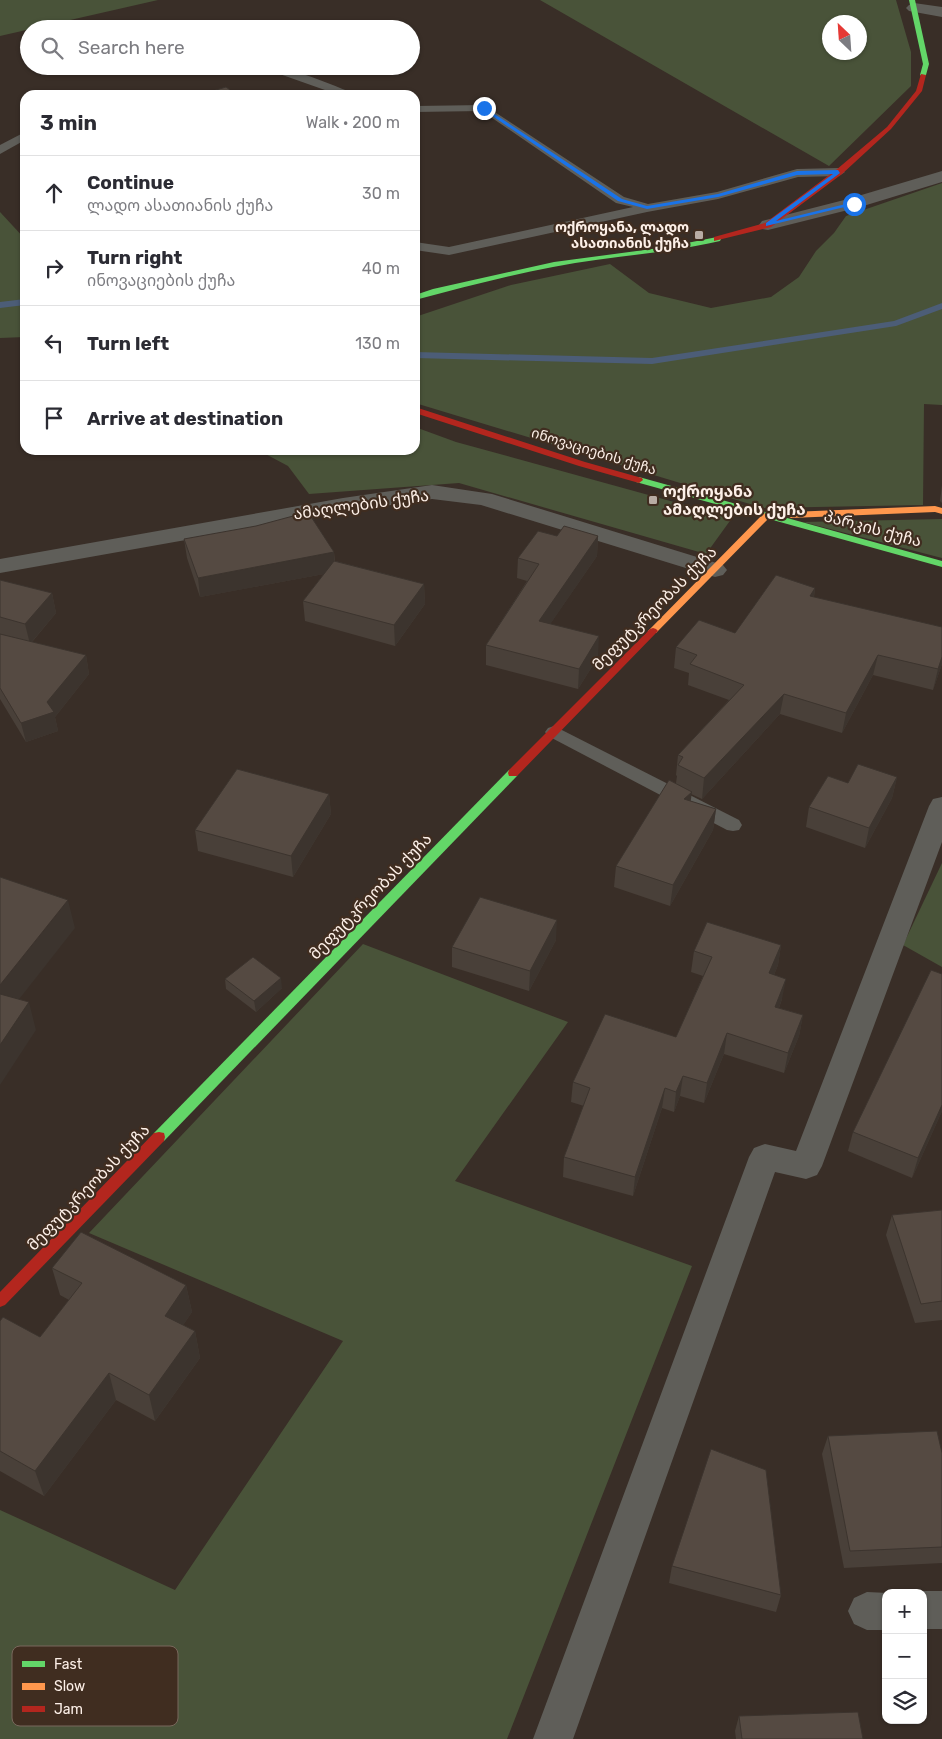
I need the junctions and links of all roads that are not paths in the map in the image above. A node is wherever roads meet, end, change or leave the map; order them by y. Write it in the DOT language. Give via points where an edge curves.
graph roads {
  1 [pos="913,4"];
  2 [pos="942,12"];
  3 [pos="294,75"];
  4 [pos="335,90"];
  5 [pos="420,109"];
  6 [pos="20,137"];
  7 [pos="0,150"];
  8 [pos="838,172"];
  9 [pos="942,176"];
  10 [pos="647,208"];
  11 [pos="768,225"];
  12 [pos="420,247"];
  13 [pos="420,296"];
  14 [pos="420,412"];
  15 [pos="942,510"];
  16 [pos="766,516"];
  17 [pos="942,564"];
  18 [pos="0,566"];
  19 [pos="715,570"];
  20 [pos="554,732"];
  21 [pos="942,806"];
  22 [pos="733,825"];
  23 [pos="0,1301"];
  24 [pos="927,1610"];
  25 [pos="942,1610"];
  26 [pos="553,1739"];
  1 -- 2 [label="street"];
  1 -- 8 [label="street" via="926,64 919,91 889,128"];
  3 -- 4 [label="lane"];
  5 -- 10 [label="lane" via="484,108 620,200"];
  6 -- 7 [label="lane"];
  8 -- 10 [label="lane" via="797,173 718,195"];
  8 -- 11 [label="street"];
  9 -- 11 [label="street" via="854,204"];
  10 -- 12 [label="lane" via="449,250"];
  11 -- 13 [label="street" via="667,249 554,264"];
  14 -- 16 [label="street, ინოვაციების ქუჩა" via="582,464"];
  15 -- 16 [label="street"];
  16 -- 17 [label="street, პარკის ქუჩა"];
  16 -- 19 [label="street, მეფუტკრეობას ქუჩა"];
  18 -- 19 [label="street, ამაღლების ქუჩა" via="343,504 432,492 484,499"];
  19 -- 20 [label="street, მეფუტკრეობას ქუჩა"];
  20 -- 22 [label="lane"];
  20 -- 23 [label="street, მეფუტკრეობას ქუჩა"];
  21 -- 26 [label="street" via="806,1166 765,1157"];
  24 -- 25 [label="street"];
}
